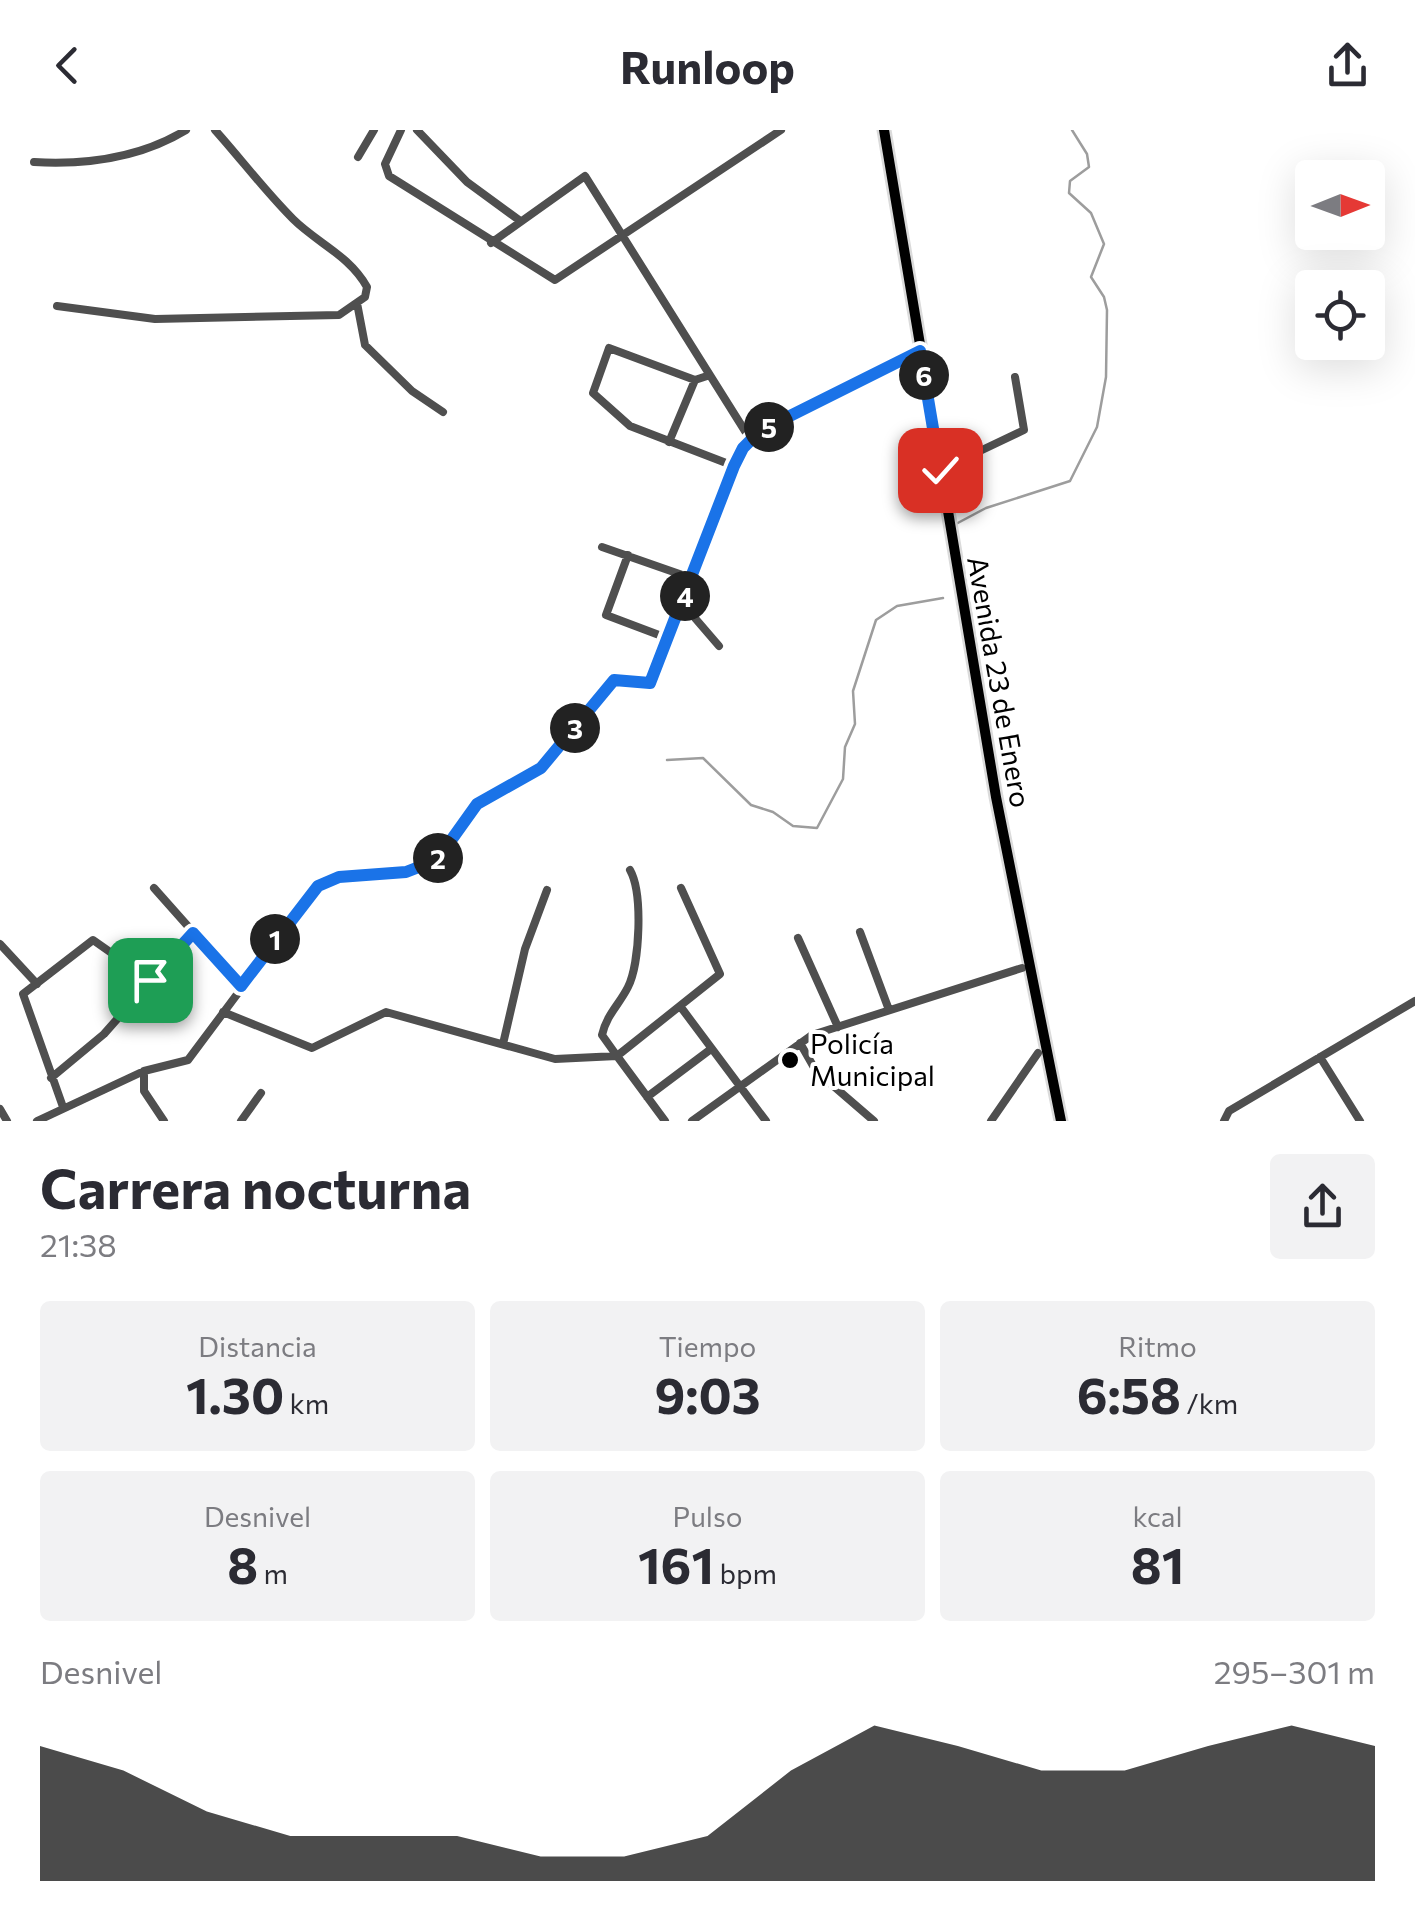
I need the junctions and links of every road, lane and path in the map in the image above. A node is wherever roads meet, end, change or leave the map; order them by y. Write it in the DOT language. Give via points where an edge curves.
graph roads {
  1 [pos="186,130"];
  2 [pos="215,130"];
  3 [pos="374,130"];
  4 [pos="402,130"];
  5 [pos="417,130"];
  6 [pos="782,130"];
  7 [pos="881,130"];
  8 [pos="358,157"];
  9 [pos="34,162"];
  10 [pos="519,220"];
  11 [pos="622,235"];
  12 [pos="491,243"];
  13 [pos="357,303"];
  14 [pos="57,306"];
  15 [pos="917,352"];
  16 [pos="707,376"];
  17 [pos="1015,377"];
  18 [pos="695,380"];
  19 [pos="443,412"];
  20 [pos="750,438"];
  21 [pos="668,442"];
  22 [pos="734,466"];
  23 [pos="940,470"];
  24 [pos="602,547"];
  25 [pos="628,555"];
  26 [pos="691,578"];
  27 [pos="682,603"];
  28 [pos="667,638"];
  29 [pos="719,646"];
  30 [pos="630,870"];
  31 [pos="154,888"];
  32 [pos="681,888"];
  33 [pos="548,890"];
  34 [pos="860,932"];
  35 [pos="193,933"];
  36 [pos="798,938"];
  37 [pos="0,944"];
  38 [pos="1022,968"];
  39 [pos="150,980"];
  40 [pos="36,984"];
  41 [pos="241,986"];
  42 [pos="1415,1001"];
  43 [pos="680,1006"];
  44 [pos="889,1010"];
  45 [pos="223,1012"];
  46 [pos="838,1027"];
  47 [pos="800,1043"];
  48 [pos="503,1044"];
  49 [pos="711,1049"];
  50 [pos="1038,1053"];
  51 [pos="617,1056"];
  52 [pos="1320,1057"];
  53 [pos="144,1071"];
  54 [pos="51,1078"];
  55 [pos="739,1084"];
  56 [pos="261,1092"];
  57 [pos="647,1097"];
  58 [pos="63,1107"];
  59 [pos="0,1109"];
  60 [pos="8,1121"];
  61 [pos="36,1121"];
  62 [pos="164,1121"];
  63 [pos="241,1121"];
  64 [pos="665,1121"];
  65 [pos="692,1121"];
  66 [pos="766,1121"];
  67 [pos="874,1121"];
  68 [pos="991,1121"];
  69 [pos="1058,1121"];
  70 [pos="1224,1121"];
  71 [pos="1360,1121"];
  1 -- 9 [label="street" via="163,144 82,165"];
  2 -- 13 [label="street" via="295,222 360,276 367,287"];
  3 -- 8 [label="street"];
  4 -- 12 [label="street" via="385,171"];
  5 -- 10 [label="street" via="467,182"];
  6 -- 11 [label="street"];
  7 -- 15 [label="main road, Avenida 23 de Enero"];
  10 -- 11 [label="street" via="585,176"];
  10 -- 12 [label="street"];
  11 -- 12 [label="street" via="555,280"];
  11 -- 16 [label="street"];
  13 -- 14 [label="street" via="339,315 155,319"];
  13 -- 19 [label="street" via="364,344"];
  15 -- 20 [label="street"];
  15 -- 23 [label="main road, Avenida 23 de Enero"];
  15 -- 38 [label="main road, Avenida 23 de Enero"];
  16 -- 18 [label="street"];
  16 -- 20 [label="street"];
  17 -- 23 [label="street" via="1024,430"];
  18 -- 21 [label="street"];
  18 -- 21 [label="street" via="609,348 593,393 630,426"];
  20 -- 22 [label="street"];
  21 -- 22 [label="street"];
  22 -- 26 [label="street"];
  23 -- 69 [label="main road, Avenida 23 de Enero"];
  24 -- 25 [label="street"];
  25 -- 26 [label="street"];
  25 -- 28 [label="street" via="606,616"];
  26 -- 27 [label="street"];
  27 -- 28 [label="street"];
  27 -- 29 [label="street"];
  28 -- 41 [label="street" via="650,683 614,680 541,768 477,804 437,860 406,872 339,877 318,886"];
  30 -- 51 [label="street" via="640,907 634,963 602,1035"];
  31 -- 35 [label="street"];
  32 -- 43 [label="street" via="720,974"];
  33 -- 48 [label="street" via="525,948"];
  34 -- 44 [label="street"];
  35 -- 39 [label="street"];
  35 -- 41 [label="street"];
  36 -- 46 [label="street"];
  37 -- 40 [label="street"];
  38 -- 44 [label="street"];
  38 -- 50 [label="main road, Avenida 23 de Enero"];
  39 -- 40 [label="street" via="93,940"];
  39 -- 54 [label="street" via="104,1034"];
  40 -- 54 [label="street" via="22,994"];
  41 -- 45 [label="street"];
  42 -- 52 [label="street"];
  43 -- 49 [label="street"];
  43 -- 51 [label="street"];
  44 -- 46 [label="street"];
  45 -- 48 [label="street" via="303,1047 320,1046 386,1012"];
  45 -- 53 [label="street" via="188,1060"];
  46 -- 47 [label="street"];
  47 -- 55 [label="street"];
  47 -- 67 [label="street" via="816,1071"];
  48 -- 51 [label="street" via="555,1058"];
  49 -- 55 [label="street"];
  49 -- 57 [label="street"];
  50 -- 68 [label="street"];
  50 -- 69 [label="main road, Avenida 23 de Enero"];
  51 -- 57 [label="street"];
  52 -- 70 [label="street" via="1229,1111"];
  52 -- 71 [label="street"];
  53 -- 58 [label="street"];
  53 -- 62 [label="street" via="144,1090"];
  54 -- 58 [label="street"];
  55 -- 65 [label="street"];
  55 -- 66 [label="street"];
  56 -- 63 [label="street"];
  57 -- 64 [label="street"];
  58 -- 61 [label="street"];
  59 -- 60 [label="street"];
}
